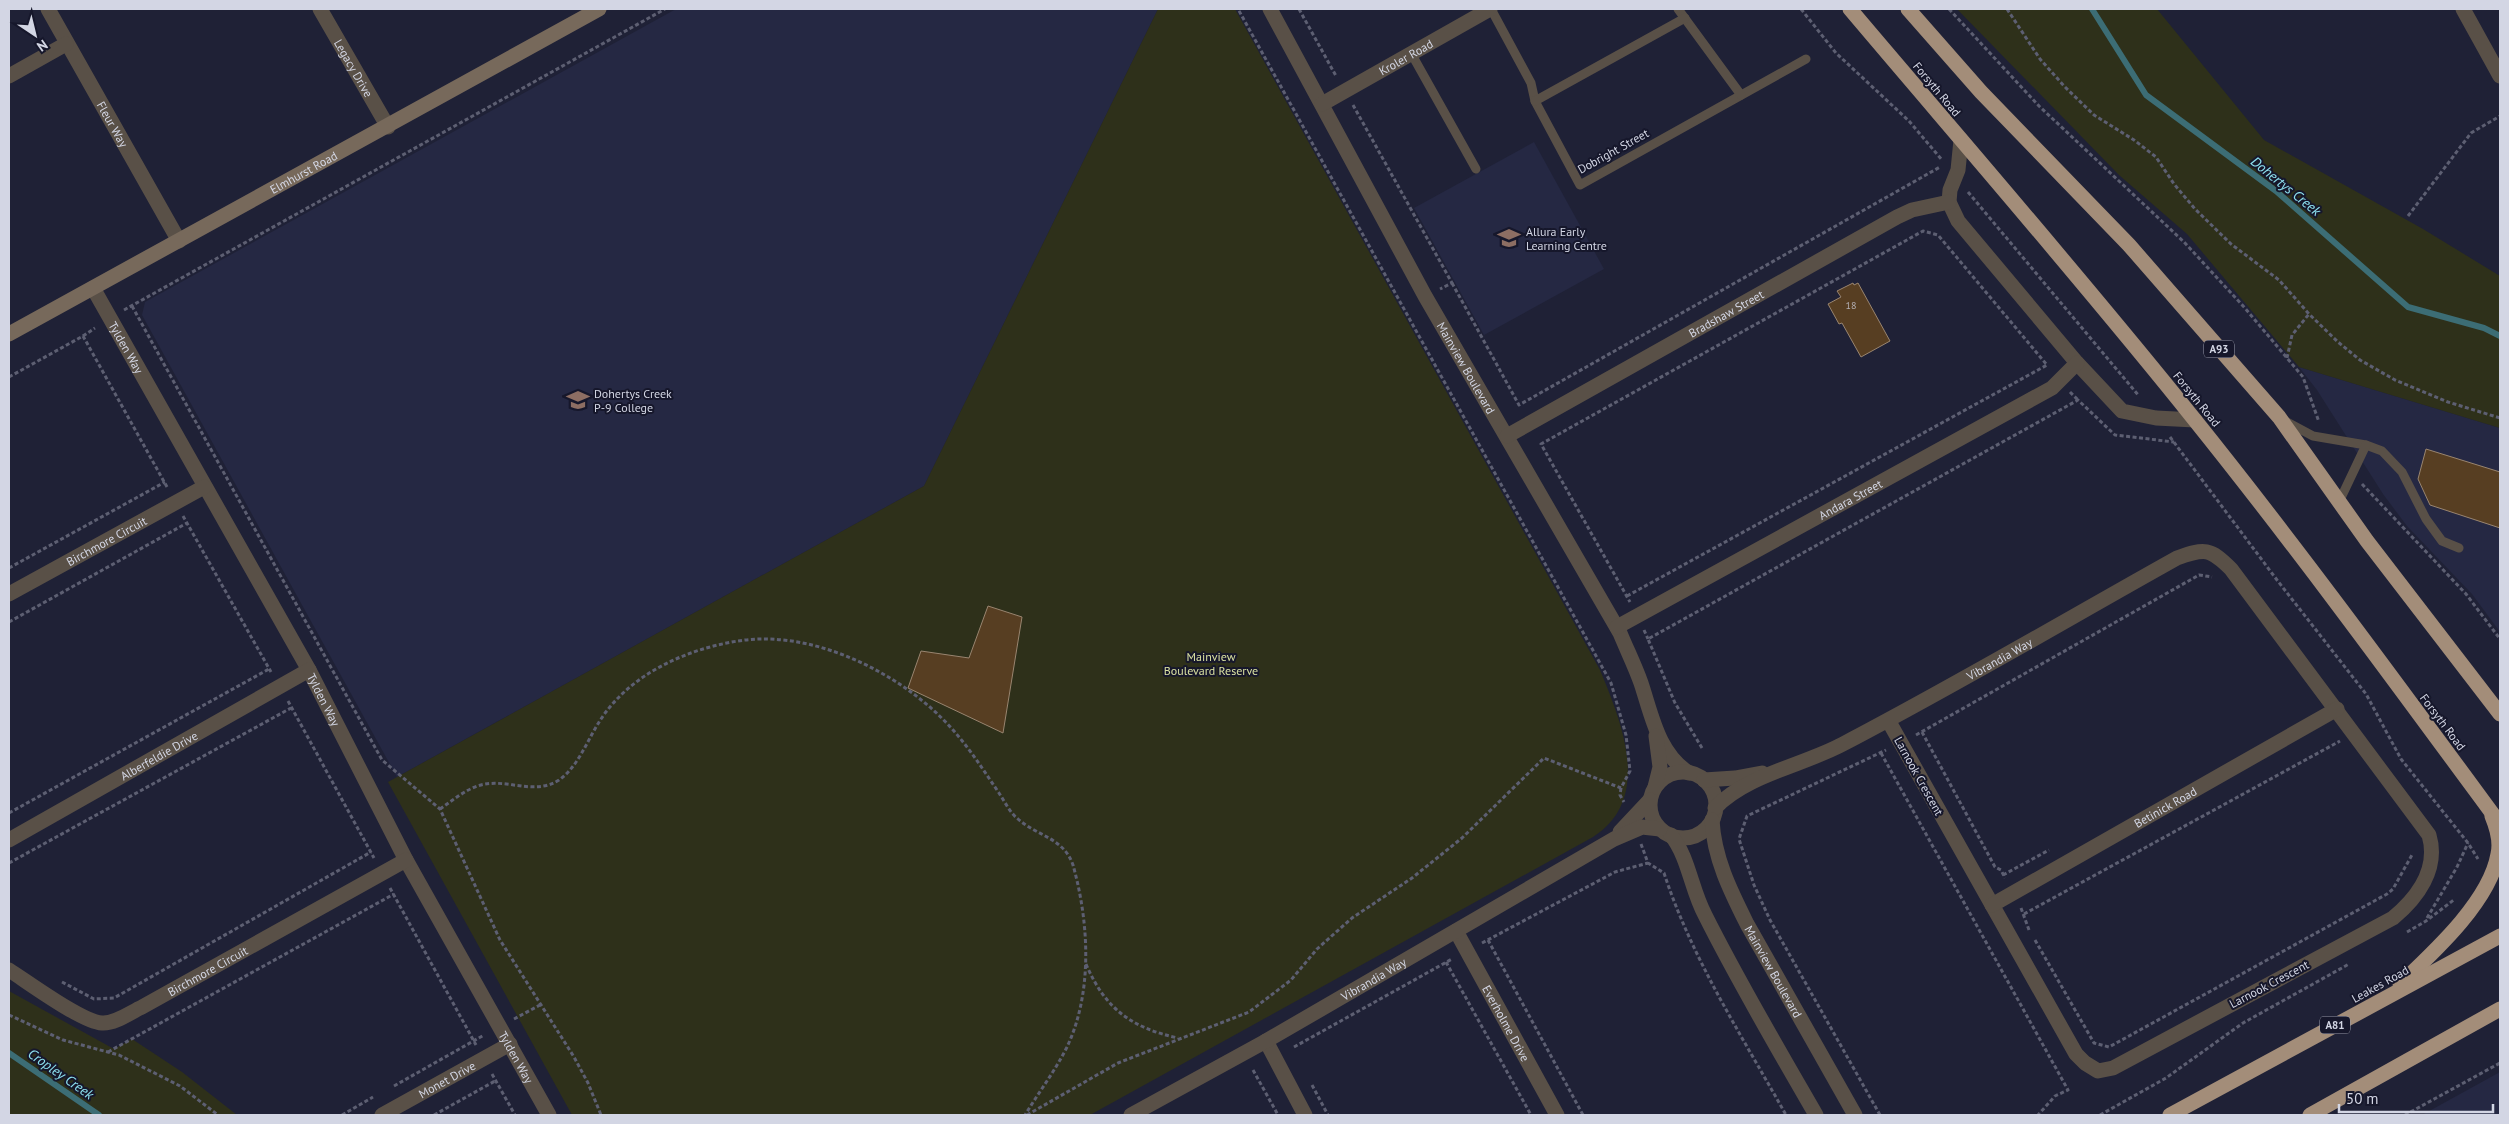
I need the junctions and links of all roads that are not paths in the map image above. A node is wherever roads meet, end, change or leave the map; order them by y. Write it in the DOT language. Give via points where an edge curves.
graph roads {
  1 [pos="48,9"];
  2 [pos="320,9"];
  3 [pos="599,9"];
  4 [pos="1270,9"];
  5 [pos="1490,9"];
  6 [pos="1678,9"];
  7 [pos="1850,9"];
  8 [pos="1908,9"];
  9 [pos="2463,9"];
  10 [pos="1685,18"];
  11 [pos="66,44"];
  12 [pos="1411,53"];
  13 [pos="1806,59"];
  14 [pos="9,76"];
  15 [pos="2500,76"];
  16 [pos="1741,95"];
  17 [pos="1535,101"];
  18 [pos="1322,104"];
  19 [pos="388,127"];
  20 [pos="1961,140"];
  21 [pos="1476,169"];
  22 [pos="1949,202"];
  23 [pos="179,241"];
  24 [pos="94,288"];
  25 [pos="9,334"];
  26 [pos="2078,363"];
  27 [pos="2278,417"];
  28 [pos="2195,420"];
  29 [pos="1508,436"];
  30 [pos="2366,445"];
  31 [pos="204,487"];
  32 [pos="2339,502"];
  33 [pos="2459,548"];
  34 [pos="2204,550"];
  35 [pos="9,594"];
  36 [pos="1617,627"];
  37 [pos="309,670"];
  38 [pos="2337,709"];
  39 [pos="2500,714"];
  40 [pos="1888,720"];
  41 [pos="1655,728"];
  42 [pos="1793,765"];
  43 [pos="1689,773"];
  44 [pos="1704,780"];
  45 [pos="1652,794"];
  46 [pos="2489,810"];
  47 [pos="1714,814"];
  48 [pos="2500,824"];
  49 [pos="1665,832"];
  50 [pos="1614,839"];
  51 [pos="9,840"];
  52 [pos="406,860"];
  53 [pos="1992,905"];
  54 [pos="1456,931"];
  55 [pos="2500,936"];
  56 [pos="9,970"];
  57 [pos="2384,999"];
  58 [pos="2500,1009"];
  59 [pos="1266,1041"];
  60 [pos="510,1044"];
  61 [pos="382,1115"];
  62 [pos="549,1115"];
  63 [pos="1131,1115"];
  64 [pos="1305,1115"];
  65 [pos="1557,1115"];
  66 [pos="1816,1115"];
  67 [pos="1855,1115"];
  68 [pos="2170,1115"];
  69 [pos="2310,1115"];
  1 -- 11 [label="street, Fleur Way"];
  2 -- 19 [label="street, Legacy Drive"];
  3 -- 19 [label="street, Elmhurst Road"];
  4 -- 18 [label="street, Mainview Boulevard"];
  5 -- 12 [label="street, Kroler Road"];
  5 -- 17 [label="lane, Dobright Street" via="1531,83"];
  6 -- 10 [label="lane"];
  7 -- 20 [label="highway, Forsyth Road"];
  8 -- 27 [label="highway, A93" via="1981,92 2129,245"];
  9 -- 15 [label="street"];
  10 -- 16 [label="lane"];
  10 -- 17 [label="lane"];
  11 -- 14 [label="street"];
  11 -- 23 [label="street, Fleur Way"];
  12 -- 18 [label="street, Kroler Road"];
  12 -- 21 [label="lane"];
  13 -- 16 [label="lane, Dobright Street"];
  16 -- 17 [label="lane, Dobright Street" via="1580,185"];
  18 -- 29 [label="street, Mainview Boulevard" via="1425,296"];
  19 -- 23 [label="street, Elmhurst Road"];
  20 -- 22 [label="street" via="1958,170"];
  20 -- 28 [label="highway, Forsyth Road"];
  22 -- 26 [label="street" via="1958,221"];
  22 -- 29 [label="street, Bradshaw Street" via="1912,210 1897,217"];
  23 -- 24 [label="street, Elmhurst Road"];
  24 -- 25 [label="street, Elmhurst Road"];
  24 -- 31 [label="street, Tylden Way"];
  26 -- 28 [label="street" via="2122,411 2156,418"];
  26 -- 36 [label="street, Andara Street" via="2052,388"];
  27 -- 30 [label="lane" via="2313,436"];
  27 -- 32 [label="highway, A93"];
  28 -- 46 [label="highway, Forsyth Road"];
  29 -- 36 [label="street, Mainview Boulevard"];
  30 -- 32 [label="lane"];
  30 -- 33 [label="lane" via="2382,451 2402,472 2426,519 2442,541"];
  31 -- 35 [label="street, Birchmore Circuit"];
  31 -- 37 [label="street, Tylden Way"];
  32 -- 39 [label="highway, A93"];
  34 -- 38 [label="street, Larnook Crescent" via="2216,554 2230,569"];
  34 -- 40 [label="street, Vibrandia Way" via="2178,558"];
  36 -- 41 [label="street, Mainview Boulevard" via="1641,682"];
  37 -- 51 [label="street, Alberfeldie Drive"];
  37 -- 52 [label="street, Tylden Way"];
  38 -- 53 [label="street, Betinick Road"];
  38 -- 53 [label="street, Larnook Crescent" via="2430,835 2433,849 2430,870 2409,905 2393,918 2113,1068 2098,1071 2076,1054"];
  40 -- 42 [label="street, Vibrandia Way" via="1834,749"];
  40 -- 53 [label="street, Larnook Crescent"];
  41 -- 43 [label="street, Mainview Boulevard" via="1663,746"];
  41 -- 45 [label="street, Mainview Boulevard" via="1660,767"];
  42 -- 44 [label="street, Vibrandia Way" via="1735,778"];
  42 -- 47 [label="street, Vibrandia Way" via="1740,789"];
  43 -- 44 [label="street"];
  43 -- 45 [label="street" via="1669,775"];
  44 -- 47 [label="street" via="1713,792"];
  45 -- 49 [label="street" via="1652,816"];
  45 -- 50 [label="street, Vibrandia Way"];
  46 -- 48 [label="highway, Forsyth Road"];
  46 -- 57 [label="highway" via="2499,842 2487,884 2460,923"];
  47 -- 49 [label="street" via="1704,829 1694,836 1682,838"];
  47 -- 67 [label="street, Mainview Boulevard" via="1715,848 1735,901"];
  49 -- 50 [label="street, Vibrandia Way" via="1642,827"];
  49 -- 66 [label="street" via="1680,846 1702,910"];
  50 -- 54 [label="street, Vibrandia Way"];
  52 -- 56 [label="street, Birchmore Circuit" via="142,1008 108,1022 94,1021 76,1012"];
  52 -- 60 [label="street, Tylden Way"];
  54 -- 59 [label="street, Vibrandia Way"];
  54 -- 65 [label="street, Everholme Drive"];
  55 -- 57 [label="highway, Leakes Road / A81"];
  57 -- 68 [label="highway, Leakes Road / A81"];
  58 -- 69 [label="highway"];
  59 -- 63 [label="street, Vibrandia Way"];
  59 -- 64 [label="street"];
  60 -- 61 [label="street, Monet Drive"];
  60 -- 62 [label="street, Tylden Way"];
}
